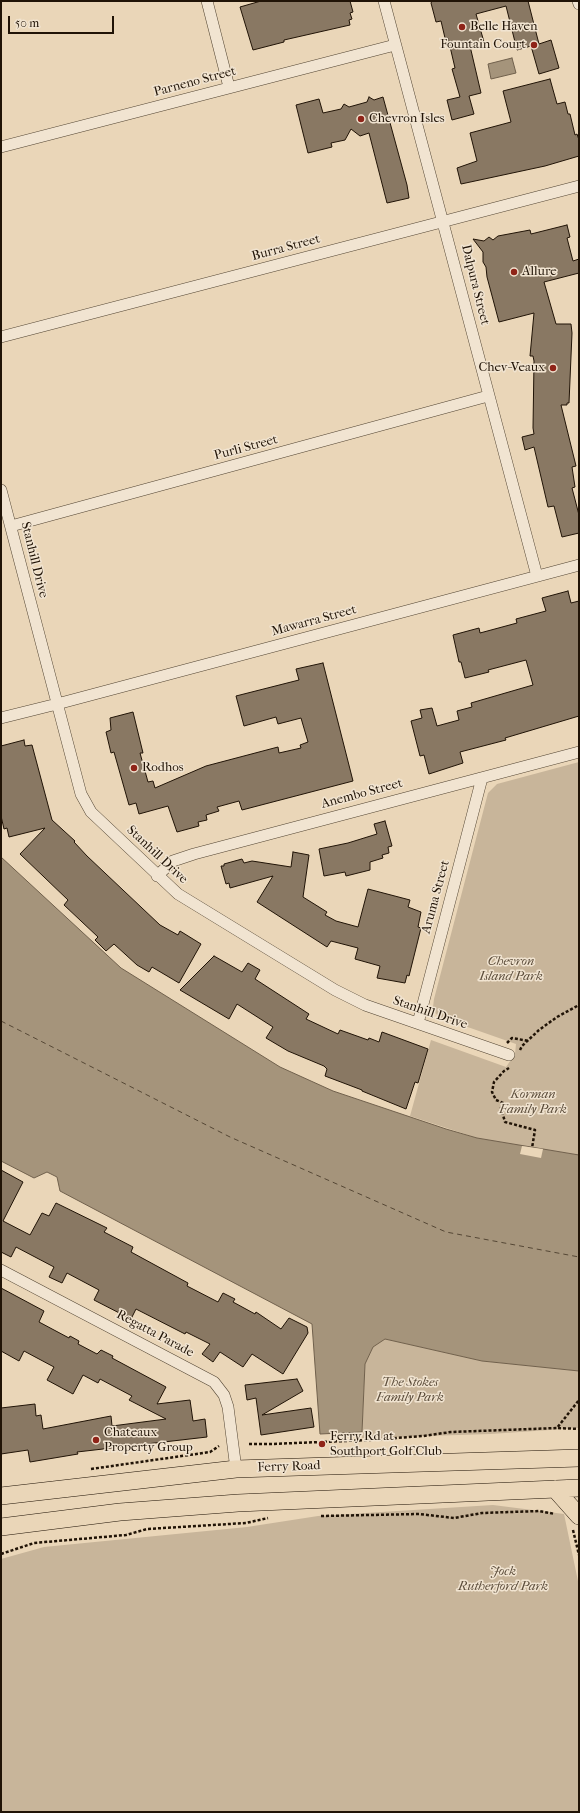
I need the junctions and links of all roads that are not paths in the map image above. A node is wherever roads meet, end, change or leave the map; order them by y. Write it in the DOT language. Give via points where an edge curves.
graph roads {
  1 [pos="207,1"];
  2 [pos="384,1"];
  3 [pos="578,1"];
  4 [pos="579,4"];
  5 [pos="396,46"];
  6 [pos="229,87"];
  7 [pos="1,147"];
  8 [pos="579,186"];
  9 [pos="444,221"];
  10 [pos="1,337"];
  11 [pos="488,396"];
  12 [pos="1,490"];
  13 [pos="11,526"];
  14 [pos="579,565"];
  15 [pos="537,576"];
  16 [pos="57,704"];
  17 [pos="1,718"];
  18 [pos="579,752"];
  19 [pos="482,778"];
  20 [pos="157,876"];
  21 [pos="418,1023"];
  22 [pos="511,1059"];
  23 [pos="1,1270"];
  24 [pos="579,1458"];
  25 [pos="236,1469"];
  26 [pos="579,1488"];
  27 [pos="555,1489"];
  28 [pos="1,1496"];
  29 [pos="575,1521"];
  30 [pos="1,1527"];
  1 -- 6 [label="street"];
  2 -- 5 [label="street, Dalpura Street"];
  3 -- 4 [label="street"];
  5 -- 6 [label="street, Parneno Street"];
  5 -- 9 [label="street, Dalpura Street"];
  6 -- 7 [label="street, Parneno Street"];
  8 -- 9 [label="street, Burra Street"];
  9 -- 10 [label="street, Burra Street"];
  9 -- 11 [label="street, Dalpura Street"];
  11 -- 13 [label="street, Purli Street"];
  11 -- 15 [label="street, Dalpura Street"];
  12 -- 13 [label="street, Stanhill Drive"];
  13 -- 16 [label="street, Stanhill Drive"];
  14 -- 15 [label="street, Mawarra Street"];
  15 -- 16 [label="street, Mawarra Street"];
  16 -- 17 [label="street, Mawarra Street"];
  16 -- 20 [label="street, Stanhill Drive" via="81,794 86,804 95,816"];
  18 -- 19 [label="street, Anembo Street"];
  19 -- 20 [label="street, Anembo Street" via="185,856 170,864"];
  19 -- 21 [label="street, Aruma Street"];
  20 -- 21 [label="street, Stanhill Drive" via="184,898 335,990 365,1005"];
  21 -- 22 [label="street, Stanhill Drive"];
  23 -- 25 [label="street, Regatta Parade" via="214,1382 224,1395 228,1407"];
  24 -- 25 [label="main road, Ferry Road"];
  25 -- 28 [label="main road, Ferry Road"];
  26 -- 27 [label="main road"];
  27 -- 29 [label="main road"];
  27 -- 30 [label="main road" via="238,1503 120,1512"];
}
